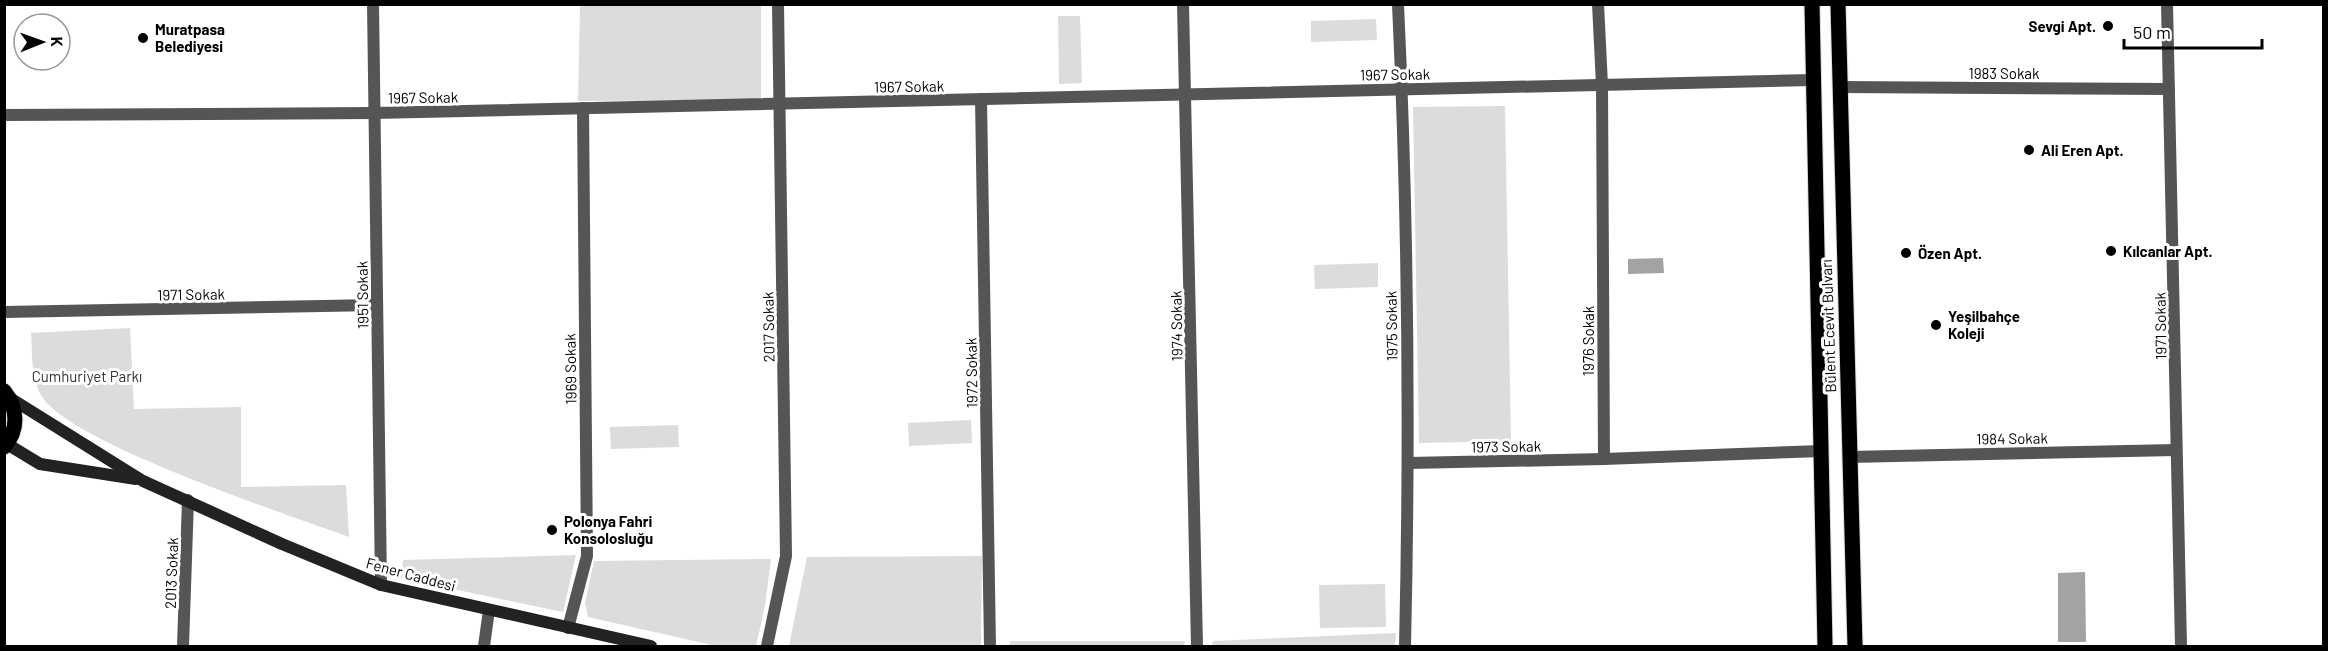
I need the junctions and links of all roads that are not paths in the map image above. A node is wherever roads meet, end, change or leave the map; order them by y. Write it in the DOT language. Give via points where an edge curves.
graph roads {
  1 [pos="373,4"];
  2 [pos="778,4"];
  3 [pos="1183,4"];
  4 [pos="1398,4"];
  5 [pos="1598,4"];
  6 [pos="1812,4"];
  7 [pos="1838,4"];
  8 [pos="2167,4"];
  9 [pos="1813,80"];
  10 [pos="1602,85"];
  11 [pos="1839,87"];
  12 [pos="1402,89"];
  13 [pos="2169,89"];
  14 [pos="1186,94"];
  15 [pos="981,99"];
  16 [pos="780,104"];
  17 [pos="583,108"];
  18 [pos="374,113"];
  19 [pos="4,115"];
  20 [pos="377,305"];
  21 [pos="4,312"];
  22 [pos="7,394"];
  23 [pos="6,446"];
  24 [pos="2176,450"];
  25 [pos="1822,451"];
  26 [pos="1849,457"];
  27 [pos="1604,459"];
  28 [pos="1409,463"];
  29 [pos="143,481"];
  30 [pos="188,500"];
  31 [pos="381,585"];
  32 [pos="489,610"];
  33 [pos="568,628"];
  34 [pos="183,646"];
  35 [pos="484,646"];
  36 [pos="651,646"];
  37 [pos="767,646"];
  38 [pos="990,646"];
  39 [pos="1197,646"];
  40 [pos="1405,646"];
  41 [pos="1825,646"];
  42 [pos="1855,646"];
  43 [pos="2181,646"];
  1 -- 18 [label="street, 1951 Sokak"];
  2 -- 16 [label="street, 2017 Sokak"];
  3 -- 14 [label="street, 1974 Sokak"];
  4 -- 12 [label="street, 1975 Sokak"];
  5 -- 10 [label="street, 1976 Sokak"];
  6 -- 9 [label="main road, Bülent Ecevit Bulvarı"];
  7 -- 11 [label="main road, Bülent Ecevit Bulvarı"];
  8 -- 13 [label="street, 1971 Sokak"];
  9 -- 10 [label="street, 1967 Sokak"];
  9 -- 25 [label="main road, Bülent Ecevit Bulvarı"];
  10 -- 12 [label="street, 1967 Sokak"];
  10 -- 27 [label="street, 1976 Sokak"];
  11 -- 13 [label="street, 1983 Sokak"];
  11 -- 26 [label="main road, Bülent Ecevit Bulvarı"];
  12 -- 14 [label="street, 1967 Sokak"];
  12 -- 28 [label="street, 1975 Sokak"];
  13 -- 24 [label="street, 1971 Sokak"];
  14 -- 15 [label="street, 1967 Sokak"];
  14 -- 39 [label="street, 1974 Sokak"];
  15 -- 16 [label="street, 1967 Sokak"];
  15 -- 38 [label="street, 1972 Sokak"];
  16 -- 17 [label="street, 1967 Sokak"];
  16 -- 37 [label="street, 2017 Sokak" via="786,556"];
  17 -- 18 [label="street, 1967 Sokak"];
  17 -- 33 [label="street, 1969 Sokak" via="587,556"];
  18 -- 19 [label="street, 1967 Sokak"];
  18 -- 20 [label="street, 1951 Sokak"];
  20 -- 21 [label="street, 1971 Sokak"];
  20 -- 31 [label="street, 1951 Sokak"];
  22 -- 23 [label="main road" via="16,421"];
  22 -- 29 [label="street"];
  23 -- 29 [label="street" via="40,464"];
  24 -- 26 [label="street, 1984 Sokak"];
  24 -- 43 [label="street, 1971 Sokak"];
  25 -- 27 [label="street"];
  25 -- 41 [label="main road, Bülent Ecevit Bulvarı"];
  26 -- 42 [label="main road, Bülent Ecevit Bulvarı"];
  27 -- 28 [label="street, 1973 Sokak"];
  28 -- 40 [label="street, 1975 Sokak"];
  29 -- 30 [label="street, Fener Caddesi"];
  30 -- 31 [label="street, Fener Caddesi"];
  30 -- 34 [label="street, 2013 Sokak"];
  31 -- 32 [label="street, Fener Caddesi"];
  32 -- 33 [label="street, Fener Caddesi"];
  32 -- 35 [label="street"];
  33 -- 36 [label="street, Fener Caddesi"];
}
